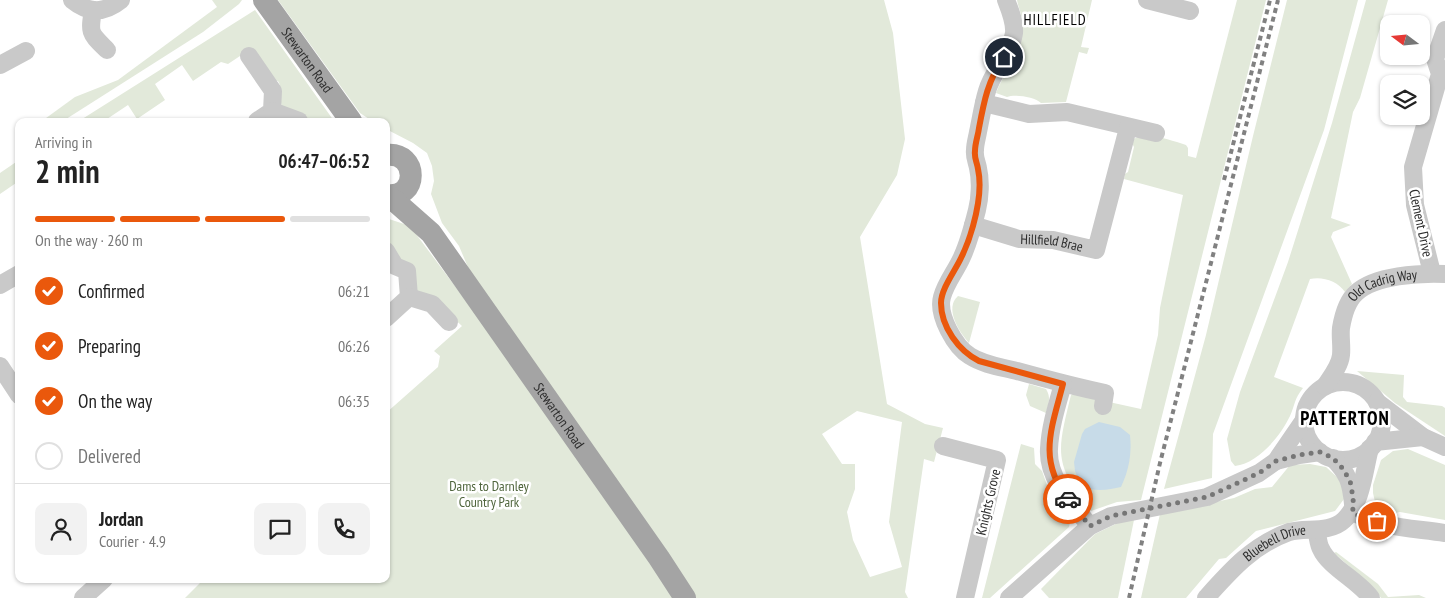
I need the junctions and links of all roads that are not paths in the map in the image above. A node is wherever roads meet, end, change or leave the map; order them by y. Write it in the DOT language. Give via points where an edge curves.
graph roads {
  1 [pos="72,0"];
  2 [pos="121,0"];
  3 [pos="264,0"];
  4 [pos="1006,0"];
  5 [pos="1158,1"];
  6 [pos="93,10"];
  7 [pos="1190,11"];
  8 [pos="1445,30"];
  9 [pos="107,50"];
  10 [pos="26,51"];
  11 [pos="249,56"];
  12 [pos="0,65"];
  13 [pos="984,103"];
  14 [pos="272,111"];
  15 [pos="262,118"];
  16 [pos="291,118"];
  17 [pos="349,118"];
  18 [pos="1128,128"];
  19 [pos="1156,133"];
  20 [pos="390,153"];
  21 [pos="412,176"];
  22 [pos="390,196"];
  23 [pos="390,198"];
  24 [pos="973,225"];
  25 [pos="431,233"];
  26 [pos="390,258"];
  27 [pos="1438,273"];
  28 [pos="15,276"];
  29 [pos="0,285"];
  30 [pos="409,297"];
  31 [pos="390,314"];
  32 [pos="449,322"];
  33 [pos="1341,357"];
  34 [pos="0,366"];
  35 [pos="1063,384"];
  36 [pos="1355,384"];
  37 [pos="1325,386"];
  38 [pos="10,390"];
  39 [pos="1377,402"];
  40 [pos="1103,406"];
  41 [pos="1304,420"];
  42 [pos="1423,437"];
  43 [pos="1372,445"];
  44 [pos="943,446"];
  45 [pos="1445,447"];
  46 [pos="1326,455"];
  47 [pos="1276,461"];
  48 [pos="1352,509"];
  49 [pos="1090,526"];
  50 [pos="1316,530"];
  51 [pos="1445,533"];
  52 [pos="100,583"];
  53 [pos="84,598"];
  54 [pos="685,598"];
  55 [pos="965,598"];
  56 [pos="1009,598"];
  57 [pos="1206,598"];
  58 [pos="1371,598"];
  1 -- 6 [label="street"];
  2 -- 6 [label="street" via="111,8"];
  3 -- 17 [label="main road, Stewarton Road"];
  4 -- 13 [label="street" via="1014,33 992,77"];
  5 -- 7 [label="street"];
  6 -- 9 [label="street" via="90,29"];
  8 -- 27 [label="street, Clement Drive" via="1435,59 1440,74 1413,168 1415,204"];
  10 -- 12 [label="street"];
  11 -- 14 [label="street" via="273,91"];
  13 -- 18 [label="street" via="1029,114 1067,112"];
  13 -- 24 [label="street" via="974,148 980,188"];
  14 -- 15 [label="street"];
  14 -- 16 [label="street"];
  18 -- 19 [label="street"];
  18 -- 24 [label="street, Hillfield Brae" via="1096,250 1053,240 1019,239"];
  20 -- 21 [label="main road, Stewarton Road" via="408,164"];
  21 -- 22 [label="main road" via="402,193"];
  21 -- 25 [label="main road, Stewarton Road"];
  23 -- 25 [label="main road, Stewarton Road"];
  24 -- 35 [label="street" via="942,297 945,322 951,336 965,353 979,361"];
  25 -- 54 [label="main road, Stewarton Road"];
  26 -- 30 [label="street" via="395,266 407,271"];
  27 -- 33 [label="street, Old Cadrig Way" via="1384,279 1355,294 1346,309 1341,329"];
  28 -- 29 [label="street"];
  30 -- 31 [label="street"];
  30 -- 32 [label="street" via="432,304"];
  33 -- 36 [label="street, Old Cadrig Way"];
  33 -- 37 [label="street, Old Cadrig Way"];
  34 -- 38 [label="street"];
  35 -- 40 [label="street" via="1105,394"];
  35 -- 49 [label="street" via="1048,450 1052,469 1066,496"];
  36 -- 37 [label="street" via="1340,382"];
  36 -- 39 [label="street" via="1366,389"];
  37 -- 41 [label="street" via="1308,403"];
  39 -- 42 [label="street"];
  39 -- 43 [label="street" via="1382,424"];
  41 -- 46 [label="street" via="1310,441"];
  41 -- 47 [label="street"];
  42 -- 43 [label="street"];
  42 -- 45 [label="street"];
  43 -- 46 [label="street" via="1354,458 1342,460"];
  43 -- 48 [label="street"];
  44 -- 55 [label="street, Knights Grove" via="997,460"];
  46 -- 47 [label="street" via="1299,455"];
  46 -- 48 [label="street" via="1344,470 1351,484"];
  47 -- 49 [label="street" via="1259,473 1207,497 1111,516"];
  48 -- 50 [label="street, Bluebell Drive" via="1343,521"];
  48 -- 51 [label="street" via="1360,517 1394,526"];
  49 -- 56 [label="street"];
  50 -- 57 [label="street, Bluebell Drive" via="1291,532 1264,543 1244,557"];
  50 -- 58 [label="street" via="1327,558 1364,588"];
  52 -- 53 [label="street"];
}
